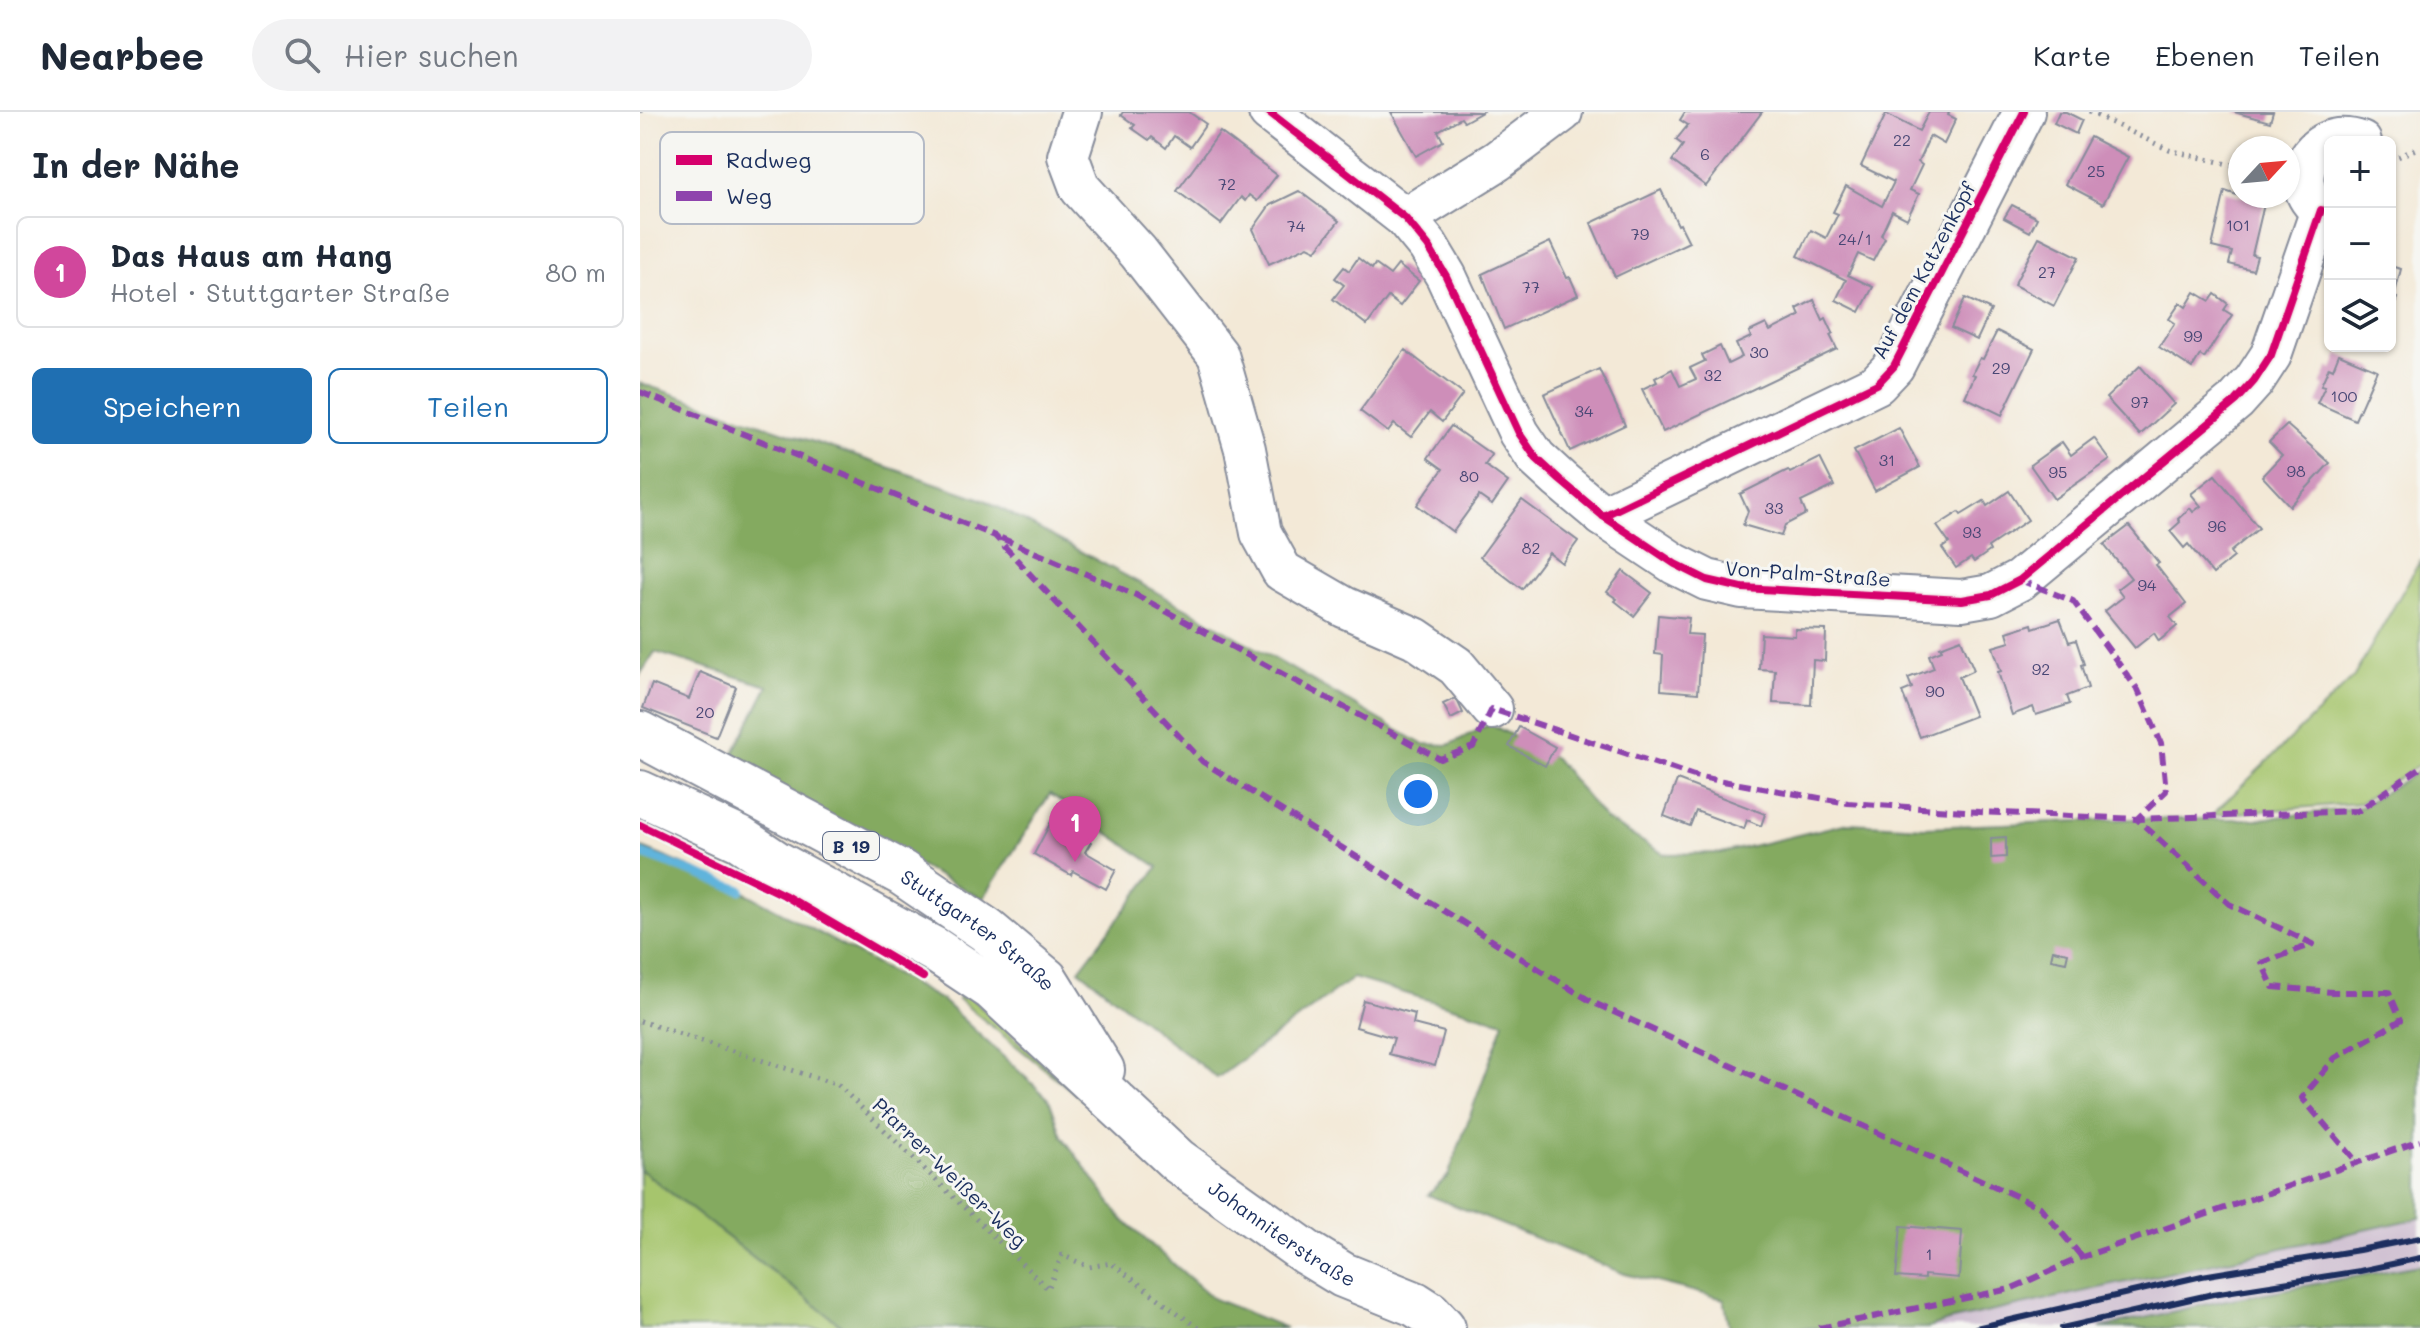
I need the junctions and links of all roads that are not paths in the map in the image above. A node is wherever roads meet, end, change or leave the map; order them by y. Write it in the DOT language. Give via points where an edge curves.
graph roads {
  1 [pos="1082,112"];
  2 [pos="1269,112"];
  3 [pos="1562,112"];
  4 [pos="2024,112"];
  5 [pos="2324,143"];
  6 [pos="2324,211"];
  7 [pos="2324,215"];
  8 [pos="1405,218"];
  9 [pos="1603,516"];
  10 [pos="1492,709"];
  11 [pos="640,734"];
  12 [pos="640,793"];
  13 [pos="1132,1120"];
  14 [pos="1443,1328"];
  1 -- 10 [label="street" via="1068,156 1080,188 1218,355 1245,449 1261,533 1282,571 1344,607 1415,638 1456,666"];
  2 -- 8 [label="street, Von-Palm-Straße"];
  3 -- 8 [label="street" via="1497,161"];
  4 -- 9 [label="street, Auf dem Katzenkopf" via="1894,366 1877,384"];
  5 -- 6 [label="street, Von-Palm-Straße" via="2305,165 2303,182 2309,198"];
  7 -- 9 [label="street, Von-Palm-Straße" via="2271,355 2254,381 2020,580 1991,595 1962,600 1742,588 1707,580 1675,564"];
  8 -- 9 [label="street, Von-Palm-Straße" via="1446,276 1519,433 1536,458"];
  11 -- 13 [label="main road, Stuttgarter Straße / B 19" via="902,873 986,930 1046,980"];
  12 -- 13 [label="main road, B 19" via="740,839 935,950 992,988"];
  13 -- 14 [label="main road, Johanniterstraße / B 19" via="1178,1161 1307,1253 1343,1275 1415,1304"];
}
